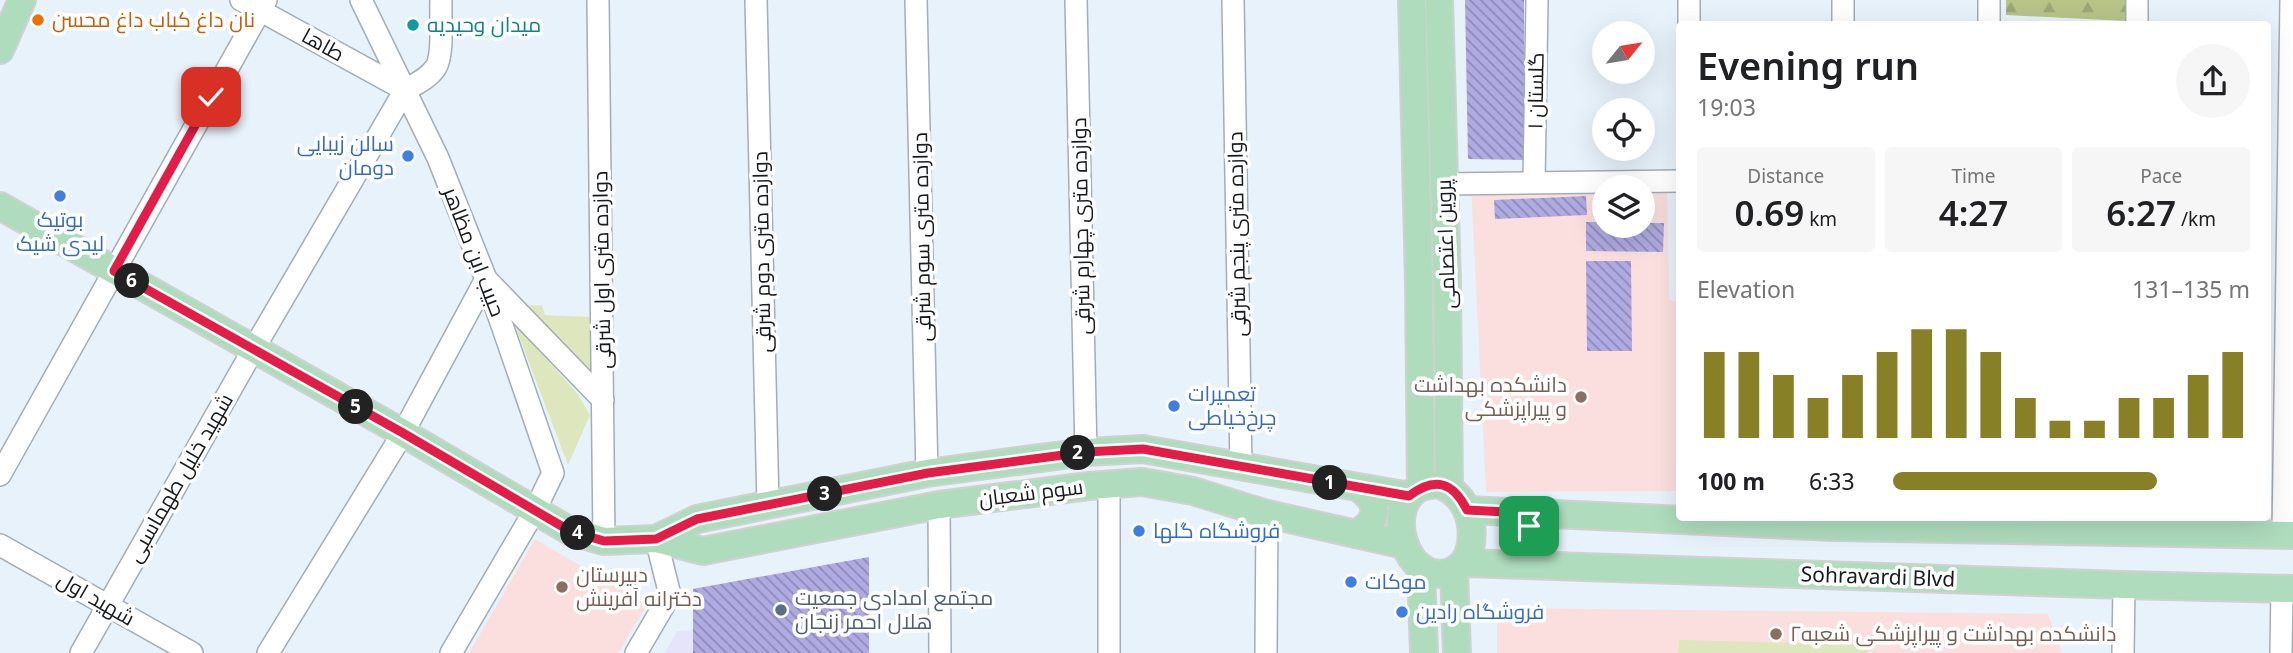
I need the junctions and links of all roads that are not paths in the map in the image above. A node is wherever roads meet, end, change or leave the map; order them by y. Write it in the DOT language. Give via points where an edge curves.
graph roads {
  1 [pos="22,0"];
  2 [pos="241,0"];
  3 [pos="361,0"];
  4 [pos="441,0"];
  5 [pos="598,0"];
  6 [pos="756,0"];
  7 [pos="916,0"];
  8 [pos="1076,0"];
  9 [pos="1233,0"];
  10 [pos="1412,0"];
  11 [pos="1440,0"];
  12 [pos="1537,0"];
  13 [pos="1689,0"];
  14 [pos="1843,0"];
  15 [pos="1989,0"];
  16 [pos="2137,0"];
  17 [pos="2291,0"];
  18 [pos="263,5"];
  19 [pos="1689,21"];
  20 [pos="1843,21"];
  21 [pos="1989,21"];
  22 [pos="2137,21"];
  23 [pos="0,50"];
  24 [pos="405,90"];
  25 [pos="1676,181"];
  26 [pos="1534,182"];
  27 [pos="1444,184"];
  28 [pos="0,206"];
  29 [pos="114,271"];
  30 [pos="486,279"];
  31 [pos="2283,295"];
  32 [pos="253,350"];
  33 [pos="603,400"];
  34 [pos="403,433"];
  35 [pos="1086,452"];
  36 [pos="1241,468"];
  37 [pos="928,473"];
  38 [pos="0,475"];
  39 [pos="1109,484"];
  40 [pos="1449,487"];
  41 [pos="1359,488"];
  42 [pos="1415,492"];
  43 [pos="768,505"];
  44 [pos="939,505"];
  45 [pos="535,510"];
  46 [pos="1467,510"];
  47 [pos="1268,514"];
  48 [pos="1547,514"];
  49 [pos="1676,518"];
  50 [pos="1799,521"];
  51 [pos="1835,522"];
  52 [pos="1981,524"];
  53 [pos="2129,525"];
  54 [pos="1356,534"];
  55 [pos="2288,534"];
  56 [pos="656,539"];
  57 [pos="604,541"];
  58 [pos="0,545"];
  59 [pos="1405,545"];
  60 [pos="1542,565"];
  61 [pos="1459,567"];
  62 [pos="1420,568"];
  63 [pos="2124,585"];
  64 [pos="2288,588"];
  65 [pos="108,606"];
  66 [pos="81,653"];
  67 [pos="192,653"];
  68 [pos="268,653"];
  69 [pos="452,653"];
  70 [pos="636,653"];
  71 [pos="940,653"];
  72 [pos="1109,653"];
  73 [pos="1266,653"];
  74 [pos="1423,653"];
  75 [pos="1457,653"];
  76 [pos="2123,653"];
  77 [pos="2281,653"];
  1 -- 23 [label="main road"];
  2 -- 18 [label="street, طاها"];
  3 -- 24 [label="street, حبیب ابن مظاهر"];
  4 -- 24 [label="street" via="436,66"];
  5 -- 33 [label="street, دوازده متری اول شرقی"];
  6 -- 43 [label="street, دوازده متری دوم شرقی"];
  7 -- 37 [label="street, دوازده متری سوم شرقی"];
  8 -- 35 [label="street, دوازده متری چهارم شرقی"];
  9 -- 36 [label="street, دوازده متری پنجم شرقی"];
  10 -- 42 [label="main road, پروین اعتصامی" via="1419,284"];
  11 -- 27 [label="main road, پروین اعتصامی"];
  12 -- 26 [label="street, گلستان ۱"];
  13 -- 19 [label="street"];
  14 -- 20 [label="street"];
  15 -- 21 [label="street"];
  16 -- 22 [label="street"];
  17 -- 31 [label="street"];
  18 -- 24 [label="street, طاها"];
  18 -- 29 [label="street"];
  24 -- 30 [label="street, حبیب ابن مظاهر" via="438,158"];
  24 -- 32 [label="street, شهید خلیل طهماسبی"];
  25 -- 26 [label="street"];
  26 -- 27 [label="street"];
  27 -- 40 [label="main road, پروین اعتصامی"];
  28 -- 29 [label="main road, سوم شعبان"];
  29 -- 32 [label="main road, سوم شعبان"];
  29 -- 38 [label="street"];
  30 -- 33 [label="street"];
  30 -- 34 [label="street"];
  30 -- 45 [label="street, حبیب ابن مظاهر" via="552,473"];
  31 -- 55 [label="street"];
  32 -- 34 [label="main road, سوم شعبان"];
  32 -- 65 [label="street, شهید خلیل طهماسبی"];
  33 -- 57 [label="street, دوازده متری اول شرقی"];
  34 -- 45 [label="main road, سوم شعبان"];
  34 -- 68 [label="street"];
  35 -- 36 [label="main road, سوم شعبان" via="1143,449"];
  35 -- 37 [label="main road, سوم شعبان"];
  36 -- 41 [label="main road, سوم شعبان"];
  37 -- 43 [label="main road, سوم شعبان"];
  39 -- 44 [label="main road, سوم شعبان"];
  39 -- 47 [label="main road, سوم شعبان" via="1142,482 1193,491"];
  39 -- 72 [label="street"];
  40 -- 42 [label="main road" via="1437,484"];
  40 -- 46 [label="main road"];
  41 -- 42 [label="main road, سوم شعبان"];
  41 -- 54 [label="main road" via="1375,510 1373,520"];
  42 -- 59 [label="main road" via="1402,510"];
  43 -- 56 [label="main road, سوم شعبان" via="697,519"];
  44 -- 56 [label="main road, سوم شعبان" via="703,551"];
  44 -- 71 [label="street"];
  45 -- 57 [label="main road, سوم شعبان" via="570,531"];
  45 -- 69 [label="street, حبیب ابن مظاهر"];
  46 -- 48 [label="main road"];
  46 -- 61 [label="main road" via="1471,540"];
  47 -- 54 [label="main road, سوم شعبان"];
  47 -- 73 [label="street"];
  48 -- 49 [label="main road"];
  48 -- 60 [label="main road" via="1529,526 1525,535 1529,558"];
  50 -- 51 [label="main road"];
  51 -- 52 [label="main road"];
  52 -- 53 [label="main road"];
  53 -- 55 [label="main road"];
  54 -- 59 [label="main road, سوم شعبان"];
  56 -- 57 [label="main road, سوم شعبان"];
  56 -- 70 [label="street" via="670,595"];
  58 -- 65 [label="street, شهید اول"];
  59 -- 62 [label="main road"];
  60 -- 61 [label="main road, Sohravardi Blvd"];
  60 -- 63 [label="main road, Sohravardi Blvd"];
  61 -- 62 [label="main road" via="1442,575"];
  61 -- 75 [label="main road"];
  62 -- 74 [label="main road"];
  63 -- 64 [label="main road, Sohravardi Blvd"];
  63 -- 76 [label="street"];
  64 -- 77 [label="street"];
  65 -- 66 [label="street, شهید خلیل طهماسبی"];
  65 -- 67 [label="street, شهید اول"];
}
